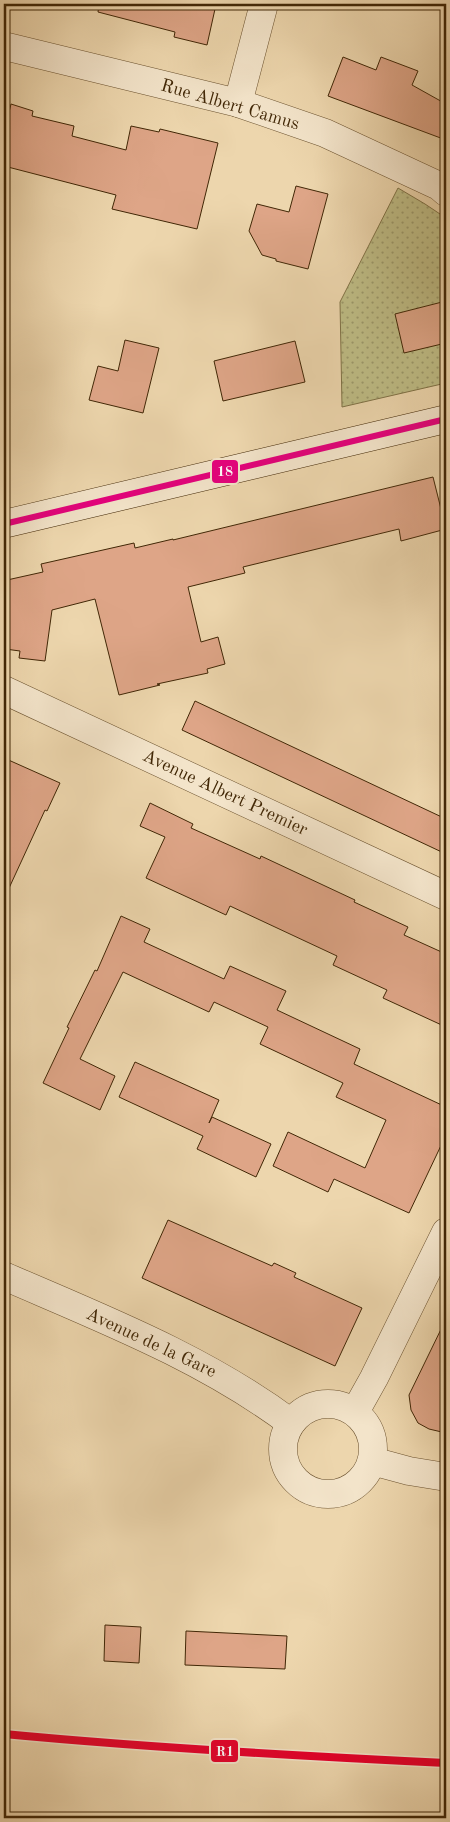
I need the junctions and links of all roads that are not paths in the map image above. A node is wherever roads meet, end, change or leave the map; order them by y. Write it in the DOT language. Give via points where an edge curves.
graph roads {
  1 [pos="264,4"];
  2 [pos="4,46"];
  3 [pos="238,103"];
  4 [pos="446,192"];
  5 [pos="446,418"];
  6 [pos="4,524"];
  7 [pos="4,690"];
  8 [pos="446,896"];
  9 [pos="446,1232"];
  10 [pos="4,1276"];
  11 [pos="355,1412"];
  12 [pos="291,1423"];
  13 [pos="372,1461"];
  14 [pos="446,1477"];
  1 -- 3 [label="street"];
  2 -- 3 [label="street, Rue Albert Camus"];
  3 -- 4 [label="street, Rue Albert Camus" via="325,133"];
  5 -- 6 [label="street"];
  7 -- 8 [label="street, Avenue Albert Premier"];
  9 -- 11 [label="street"];
  10 -- 12 [label="street, Avenue de la Gare" via="166,1347 235,1384"];
  11 -- 12 [label="street" via="333,1403 321,1404 309,1407"];
  11 -- 13 [label="street" via="364,1419 373,1439"];
  12 -- 13 [label="street" via="285,1436 285,1464 303,1487 323,1494 344,1492 357,1484"];
  13 -- 14 [label="street"];
}
